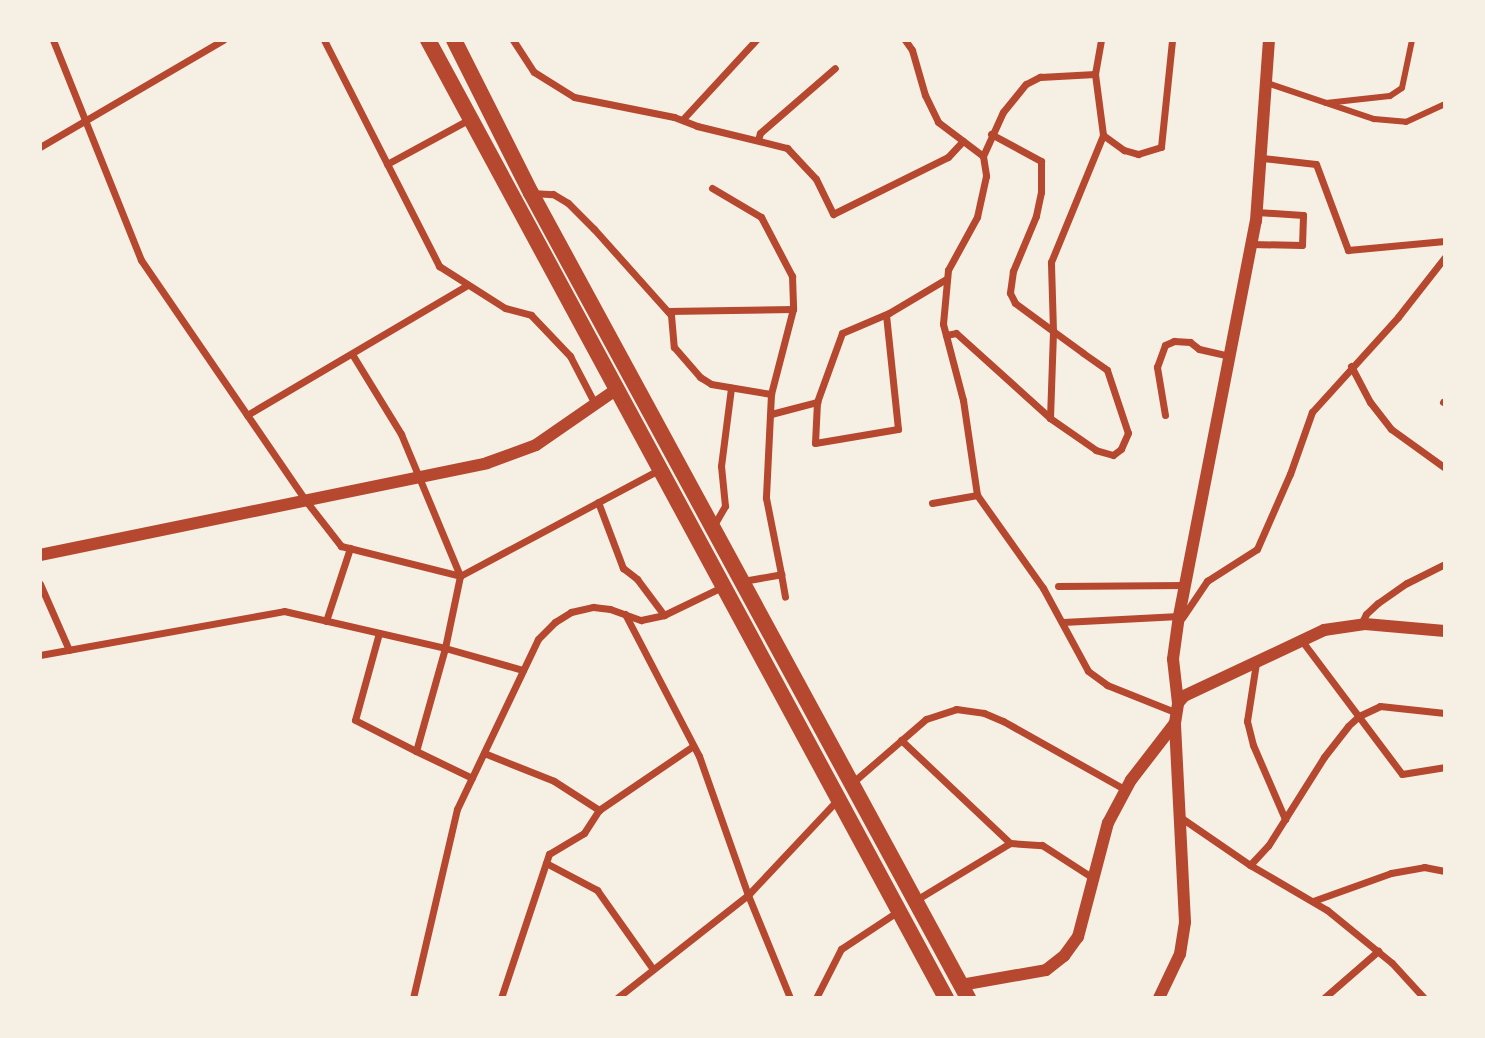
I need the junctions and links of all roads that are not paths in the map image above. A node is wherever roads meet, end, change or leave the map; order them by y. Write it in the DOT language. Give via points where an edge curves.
graph roads {
  1 [pos="53,40"];
  2 [pos="223,40"];
  3 [pos="324,40"];
  4 [pos="428,40"];
  5 [pos="454,40"];
  6 [pos="513,40"];
  7 [pos="756,40"];
  8 [pos="905,40"];
  9 [pos="1101,40"];
  10 [pos="1172,40"];
  11 [pos="1269,40"];
  12 [pos="1412,40"];
  13 [pos="835,68"];
  14 [pos="1095,74"];
  15 [pos="1267,83"];
  16 [pos="1324,103"];
  17 [pos="1445,104"];
  18 [pos="470,119"];
  19 [pos="683,119"];
  20 [pos="85,120"];
  21 [pos="991,134"];
  22 [pos="1103,135"];
  23 [pos="758,140"];
  24 [pos="963,141"];
  25 [pos="40,147"];
  26 [pos="983,156"];
  27 [pos="1262,158"];
  28 [pos="387,164"];
  29 [pos="712,188"];
  30 [pos="531,193"];
  31 [pos="1257,212"];
  32 [pos="1445,241"];
  33 [pos="1251,244"];
  34 [pos="1445,257"];
  35 [pos="946,279"];
  36 [pos="466,286"];
  37 [pos="793,309"];
  38 [pos="668,311"];
  39 [pos="886,314"];
  40 [pos="1053,331"];
  41 [pos="946,335"];
  42 [pos="352,354"];
  43 [pos="1230,356"];
  44 [pos="1351,366"];
  45 [pos="731,387"];
  46 [pos="617,389"];
  47 [pos="771,394"];
  48 [pos="817,402"];
  49 [pos="595,404"];
  50 [pos="771,414"];
  51 [pos="247,415"];
  52 [pos="1165,415"];
  53 [pos="1050,418"];
  54 [pos="660,468"];
  55 [pos="1445,468"];
  56 [pos="419,477"];
  57 [pos="976,495"];
  58 [pos="306,501"];
  59 [pos="598,502"];
  60 [pos="932,503"];
  61 [pos="713,525"];
  62 [pos="350,548"];
  63 [pos="40,555"];
  64 [pos="1445,564"];
  65 [pos="781,574"];
  66 [pos="460,576"];
  67 [pos="743,581"];
  68 [pos="40,584"];
  69 [pos="1185,585"];
  70 [pos="724,586"];
  71 [pos="1058,586"];
  72 [pos="785,597"];
  73 [pos="625,614"];
  74 [pos="664,615"];
  75 [pos="1178,620"];
  76 [pos="326,621"];
  77 [pos="1063,622"];
  78 [pos="1361,624"];
  79 [pos="1445,631"];
  80 [pos="379,633"];
  81 [pos="1301,641"];
  82 [pos="445,648"];
  83 [pos="69,650"];
  84 [pos="40,655"];
  85 [pos="1256,663"];
  86 [pos="523,670"];
  87 [pos="1177,713"];
  88 [pos="1445,713"];
  89 [pos="1359,716"];
  90 [pos="901,740"];
  91 [pos="693,746"];
  92 [pos="416,751"];
  93 [pos="484,753"];
  94 [pos="1445,767"];
  95 [pos="472,778"];
  96 [pos="852,783"];
  97 [pos="1126,790"];
  98 [pos="839,798"];
  99 [pos="599,810"];
  100 [pos="1179,817"];
  101 [pos="1284,820"];
  102 [pos="1010,843"];
  103 [pos="546,863"];
  104 [pos="1250,865"];
  105 [pos="1445,871"];
  106 [pos="1093,877"];
  107 [pos="748,895"];
  108 [pos="916,900"];
  109 [pos="1313,901"];
  110 [pos="900,909"];
  111 [pos="1378,951"];
  112 [pos="653,969"];
  113 [pos="965,992"];
  114 [pos="941,996"];
  115 [pos="413,998"];
  116 [pos="501,998"];
  117 [pos="617,998"];
  118 [pos="790,998"];
  119 [pos="816,998"];
  120 [pos="1159,998"];
  121 [pos="1324,998"];
  122 [pos="1424,998"];
  1 -- 20 [label="street"];
  2 -- 20 [label="street"];
  3 -- 28 [label="street"];
  4 -- 18 [label="highway"];
  5 -- 30 [label="highway"];
  6 -- 19 [label="street" via="534,72 574,97"];
  7 -- 19 [label="street"];
  8 -- 24 [label="street" via="938,122"];
  9 -- 14 [label="street"];
  10 -- 22 [label="street" via="1161,147 1138,154"];
  11 -- 15 [label="street"];
  12 -- 16 [label="street" via="1402,88 1390,96"];
  13 -- 23 [label="street" via="760,133"];
  14 -- 21 [label="street" via="1040,77 1026,84"];
  14 -- 22 [label="street"];
  15 -- 16 [label="street"];
  15 -- 27 [label="street"];
  16 -- 17 [label="street" via="1374,119 1406,122"];
  18 -- 28 [label="street"];
  18 -- 46 [label="highway"];
  19 -- 23 [label="street" via="697,127"];
  20 -- 25 [label="street"];
  20 -- 51 [label="street" via="141,260"];
  21 -- 26 [label="street"];
  21 -- 40 [label="street" via="1041,161 1036,216 1009,282 1014,303"];
  22 -- 40 [label="street" via="1052,257"];
  23 -- 24 [label="street" via="787,148 816,178 833,214 948,157"];
  24 -- 26 [label="street"];
  26 -- 35 [label="street" via="986,176 977,218"];
  27 -- 31 [label="street"];
  27 -- 32 [label="street" via="1317,164 1348,250"];
  28 -- 36 [label="street" via="439,266"];
  29 -- 37 [label="street" via="761,217 792,276"];
  30 -- 38 [label="street" via="553,194 568,203"];
  30 -- 61 [label="highway"];
  31 -- 33 [label="street"];
  31 -- 33 [label="street" via="1303,215 1302,245"];
  33 -- 43 [label="street"];
  34 -- 44 [label="street" via="1398,317"];
  35 -- 39 [label="street"];
  35 -- 41 [label="street"];
  36 -- 42 [label="street"];
  36 -- 49 [label="street" via="505,308 531,314 570,356"];
  37 -- 38 [label="street"];
  37 -- 47 [label="street"];
  38 -- 45 [label="street" via="674,347 700,377"];
  39 -- 48 [label="street" via="842,333"];
  39 -- 48 [label="street" via="898,429 815,443"];
  40 -- 53 [label="street"];
  40 -- 53 [label="street" via="1107,370 1128,433 1121,449 1104,454"];
  41 -- 53 [label="street" via="956,333"];
  41 -- 57 [label="street" via="963,400"];
  42 -- 51 [label="street"];
  42 -- 56 [label="street" via="401,434"];
  43 -- 52 [label="street" via="1199,349 1190,342 1165,345 1157,367"];
  43 -- 69 [label="street"];
  44 -- 55 [label="street" via="1391,429"];
  44 -- 75 [label="street" via="1312,412 1257,549 1207,581"];
  45 -- 47 [label="street"];
  45 -- 61 [label="street" via="721,466 725,506"];
  46 -- 49 [label="street"];
  46 -- 54 [label="highway"];
  47 -- 50 [label="street"];
  48 -- 50 [label="street"];
  49 -- 56 [label="street" via="536,445 487,463"];
  50 -- 65 [label="street" via="766,498"];
  51 -- 58 [label="street"];
  54 -- 59 [label="street"];
  54 -- 70 [label="highway"];
  56 -- 58 [label="street"];
  56 -- 66 [label="street"];
  57 -- 60 [label="street"];
  57 -- 77 [label="street" via="1046,589"];
  58 -- 62 [label="street" via="341,546"];
  58 -- 63 [label="street"];
  59 -- 66 [label="street"];
  59 -- 74 [label="street" via="622,568 637,579"];
  61 -- 67 [label="highway"];
  62 -- 66 [label="street"];
  62 -- 76 [label="street"];
  64 -- 78 [label="street" via="1378,603"];
  65 -- 67 [label="street"];
  65 -- 72 [label="street"];
  66 -- 82 [label="street"];
  67 -- 96 [label="highway"];
  68 -- 83 [label="street"];
  69 -- 71 [label="street"];
  69 -- 75 [label="street"];
  70 -- 74 [label="street"];
  70 -- 98 [label="highway"];
  73 -- 74 [label="street" via="641,620"];
  73 -- 86 [label="street" via="593,607 571,612 538,639"];
  73 -- 91 [label="street"];
  75 -- 77 [label="street"];
  75 -- 87 [label="street" via="1173,659"];
  76 -- 80 [label="street"];
  76 -- 83 [label="street" via="284,611"];
  77 -- 87 [label="street" via="1088,671 1107,685"];
  78 -- 79 [label="street"];
  78 -- 81 [label="street" via="1324,629"];
  80 -- 82 [label="street"];
  80 -- 92 [label="street" via="355,720"];
  81 -- 85 [label="street"];
  81 -- 89 [label="street"];
  82 -- 86 [label="street"];
  82 -- 92 [label="street"];
  83 -- 84 [label="street"];
  85 -- 87 [label="street" via="1184,696"];
  85 -- 101 [label="street" via="1247,721"];
  86 -- 93 [label="street"];
  87 -- 97 [label="street"];
  87 -- 100 [label="street"];
  88 -- 89 [label="street" via="1380,706"];
  89 -- 94 [label="street" via="1402,774"];
  89 -- 101 [label="street" via="1324,757"];
  90 -- 96 [label="street"];
  90 -- 97 [label="street" via="940,713 956,709 984,712"];
  90 -- 102 [label="street"];
  91 -- 99 [label="street"];
  91 -- 107 [label="street"];
  92 -- 95 [label="street"];
  93 -- 95 [label="street"];
  93 -- 99 [label="street" via="554,781"];
  95 -- 115 [label="street" via="457,809"];
  96 -- 108 [label="highway"];
  97 -- 106 [label="street" via="1108,823"];
  98 -- 107 [label="street"];
  98 -- 110 [label="highway"];
  99 -- 103 [label="street" via="584,833 549,854"];
  100 -- 104 [label="street"];
  100 -- 120 [label="street" via="1185,922 1180,954"];
  101 -- 104 [label="street"];
  102 -- 106 [label="street" via="1042,845"];
  102 -- 108 [label="street"];
  103 -- 112 [label="street" via="597,890"];
  103 -- 116 [label="street"];
  104 -- 109 [label="street"];
  105 -- 109 [label="street" via="1424,867 1391,873"];
  106 -- 113 [label="street" via="1078,937 1064,956 1045,970"];
  107 -- 112 [label="street"];
  107 -- 118 [label="street"];
  108 -- 113 [label="highway"];
  109 -- 111 [label="street"];
  110 -- 114 [label="highway"];
  110 -- 119 [label="street" via="841,949"];
  111 -- 121 [label="street"];
  111 -- 122 [label="street"];
  112 -- 117 [label="street"];
  113 -- 114 [label="street"];
}
